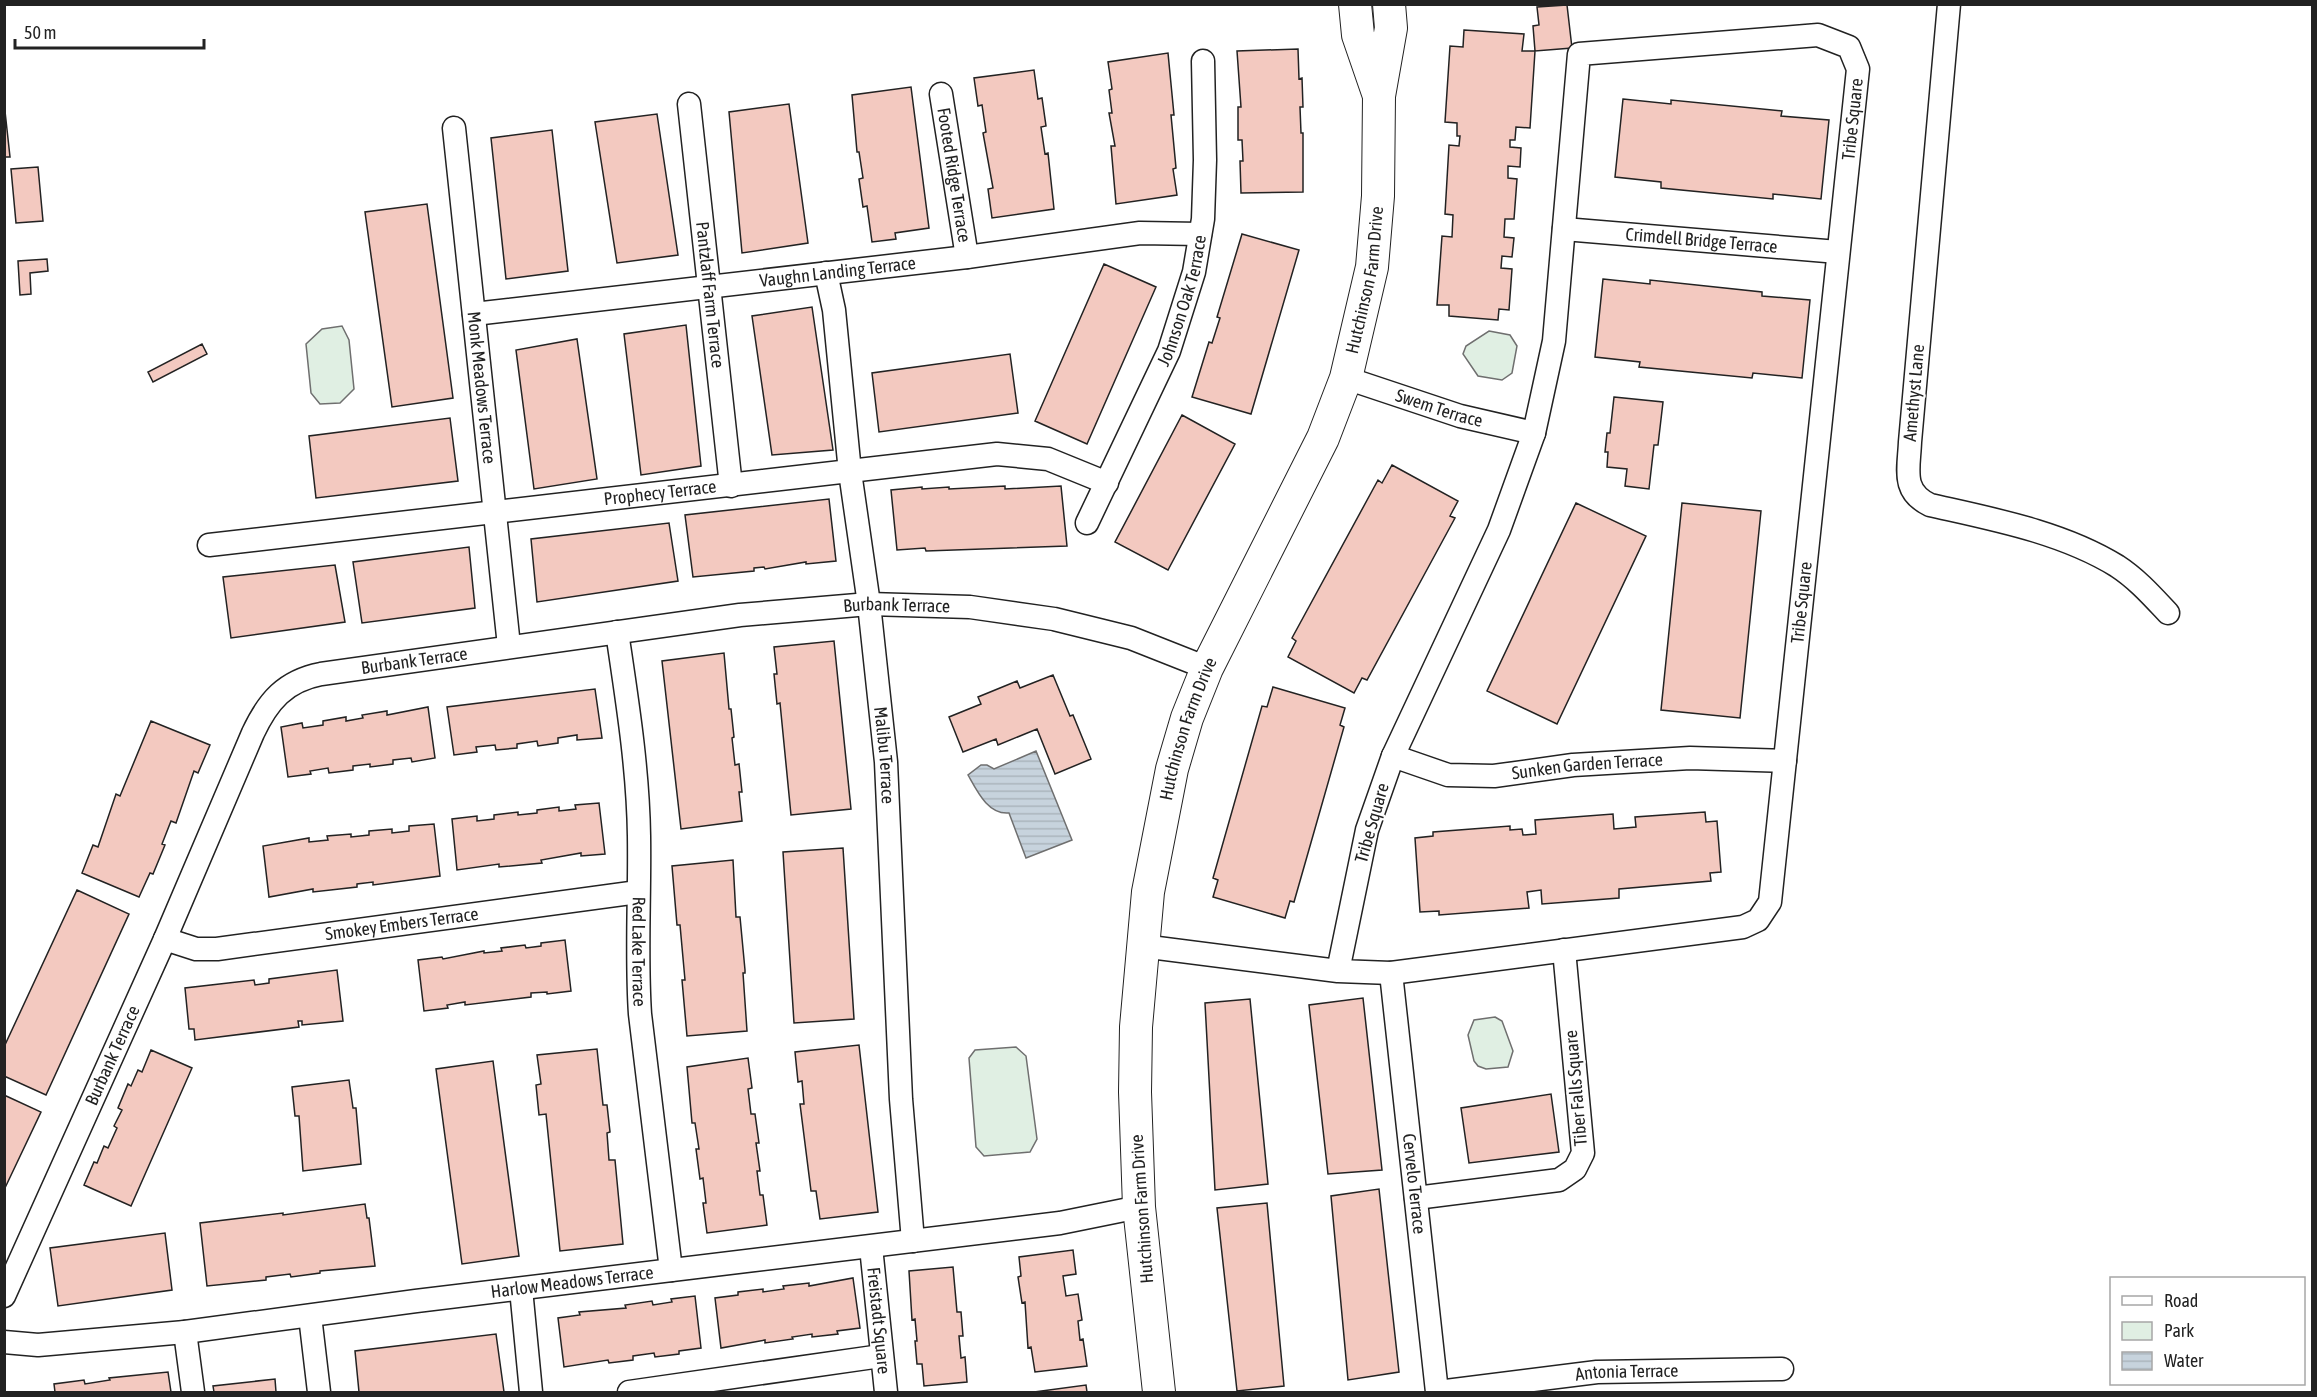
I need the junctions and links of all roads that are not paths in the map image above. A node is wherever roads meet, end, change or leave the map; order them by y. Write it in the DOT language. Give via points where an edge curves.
graph roads {
  1 [pos="1355,4"];
  2 [pos="1389,4"];
  3 [pos="1949,4"];
  4 [pos="1203,61"];
  5 [pos="941,94"];
  6 [pos="1379,96"];
  7 [pos="689,104"];
  8 [pos="454,128"];
  9 [pos="1564,230"];
  10 [pos="1200,234"];
  11 [pos="1838,252"];
  12 [pos="967,257"];
  13 [pos="826,273"];
  14 [pos="709,287"];
  15 [pos="474,314"];
  16 [pos="1346,378"];
  17 [pos="1534,433"];
  18 [pos="850,472"];
  19 [pos="1107,483"];
  20 [pos="732,486"];
  21 [pos="495,510"];
  22 [pos="1087,523"];
  23 [pos="210,545"];
  24 [pos="869,604"];
  25 [pos="2168,613"];
  26 [pos="616,632"];
  27 [pos="509,646"];
  28 [pos="1206,668"];
  29 [pos="1393,756"];
  30 [pos="1785,761"];
  31 [pos="638,892"];
  32 [pos="165,939"];
  33 [pos="1142,946"];
  34 [pos="1564,950"];
  35 [pos="1338,971"];
  36 [pos="1391,973"];
  37 [pos="1416,1197"];
  38 [pos="1139,1207"];
  39 [pos="913,1241"];
  40 [pos="871,1247"];
  41 [pos="671,1270"];
  42 [pos="521,1289"];
  43 [pos="4,1296"];
  44 [pos="310,1316"];
  45 [pos="185,1332"];
  46 [pos="4,1342"];
  47 [pos="881,1356"];
  48 [pos="1782,1369"];
  49 [pos="193,1392"];
  50 [pos="319,1392"];
  51 [pos="531,1392"];
  52 [pos="628,1392"];
  53 [pos="886,1392"];
  54 [pos="1159,1392"];
  55 [pos="1438,1392"];
  1 -- 6 [label="street, Hutchinson Farm Drive" via="1358,35"];
  2 -- 6 [label="street, Hutchinson Farm Drive" via="1390,28"];
  3 -- 25 [label="street, Amethyst Lane" via="1910,442 1911,490 1930,505 2053,536 2091,553 2143,586"];
  4 -- 10 [label="street, Johnson Oak Terrace" via="1205,160"];
  5 -- 12 [label="street, Footed Ridge Terrace"];
  6 -- 16 [label="street, Hutchinson Farm Drive" via="1378,196 1372,267"];
  7 -- 14 [label="street, Pantzlaff Farm Terrace"];
  8 -- 15 [label="street, Monk Meadows Terrace"];
  9 -- 11 [label="street, Crimdell Bridge Terrace"];
  9 -- 11 [label="street, Tribe Square" via="1580,54 1818,35 1849,47 1858,69"];
  9 -- 17 [label="street, Tribe Square" via="1554,342"];
  10 -- 12 [label="street, Vaughn Landing Terrace" via="1140,233"];
  10 -- 19 [label="street, Johnson Oak Terrace" via="1194,272 1169,351"];
  11 -- 30 [label="street, Tribe Square"];
  12 -- 13 [label="street, Vaughn Landing Terrace"];
  13 -- 14 [label="street, Vaughn Landing Terrace"];
  13 -- 18 [label="street, Malibu Terrace" via="834,310"];
  14 -- 15 [label="street, Vaughn Landing Terrace"];
  14 -- 20 [label="street, Pantzlaff Farm Terrace"];
  15 -- 21 [label="street, Monk Meadows Terrace"];
  16 -- 17 [label="street, Swem Terrace" via="1460,416"];
  16 -- 28 [label="street, Hutchinson Farm Drive" via="1323,438"];
  17 -- 29 [label="street, Tribe Square" via="1499,530"];
  18 -- 19 [label="street, Prophecy Terrace" via="997,454 1048,459"];
  18 -- 20 [label="street, Prophecy Terrace"];
  18 -- 24 [label="street, Malibu Terrace"];
  19 -- 22 [label="street, Johnson Oak Terrace"];
  20 -- 21 [label="street, Prophecy Terrace"];
  21 -- 23 [label="street, Prophecy Terrace"];
  21 -- 27 [label="street, Monk Meadows Terrace"];
  24 -- 26 [label="street, Burbank Terrace" via="740,615"];
  24 -- 28 [label="street, Burbank Terrace" via="970,607 1054,619 1131,638"];
  24 -- 39 [label="street, Malibu Terrace" via="886,762 901,1099"];
  26 -- 27 [label="street, Burbank Terrace"];
  26 -- 31 [label="street, Red Lake Terrace" via="634,747"];
  27 -- 32 [label="street, Burbank Terrace" via="306,677 278,695 263,711"];
  28 -- 33 [label="street, Hutchinson Farm Drive" via="1172,769 1148,892"];
  29 -- 30 [label="street, Sunken Garden Terrace" via="1448,775 1494,776 1573,765 1690,758"];
  29 -- 35 [label="street, Tribe Square" via="1367,830"];
  30 -- 34 [label="street, Tribe Square" via="1770,902 1758,920 1743,927"];
  31 -- 32 [label="street, Smokey Embers Terrace" via="217,949 196,949"];
  31 -- 41 [label="street, Red Lake Terrace" via="640,1014"];
  32 -- 43 [label="street, Burbank Terrace"];
  33 -- 35 [label="street, Tribe Square"];
  33 -- 38 [label="street, Hutchinson Farm Drive" via="1135,1092"];
  34 -- 36 [label="street, Tribe Square"];
  34 -- 37 [label="street, Tiber Falls Square" via="1583,1153 1575,1169 1559,1180"];
  35 -- 36 [label="street, Tribe Square"];
  36 -- 37 [label="street, Cervelo Terrace"];
  37 -- 55 [label="street, Cervelo Terrace"];
  38 -- 39 [label="street, Harlow Meadows Terrace" via="1060,1222"];
  38 -- 54 [label="street, Hutchinson Farm Drive"];
  39 -- 40 [label="street, Harlow Meadows Terrace"];
  40 -- 41 [label="street, Harlow Meadows Terrace"];
  40 -- 47 [label="street, Freistadt Square"];
  41 -- 42 [label="street, Harlow Meadows Terrace"];
  42 -- 44 [label="street, Harlow Meadows Terrace"];
  42 -- 51 [label="street"];
  44 -- 45 [label="street, Harlow Meadows Terrace"];
  44 -- 50 [label="street"];
  45 -- 46 [label="street, Harlow Meadows Terrace" via="38,1345"];
  45 -- 49 [label="street"];
  47 -- 52 [label="street"];
  47 -- 53 [label="street, Freistadt Square"];
  48 -- 55 [label="street, Antonia Terrace" via="1597,1372"];
}
